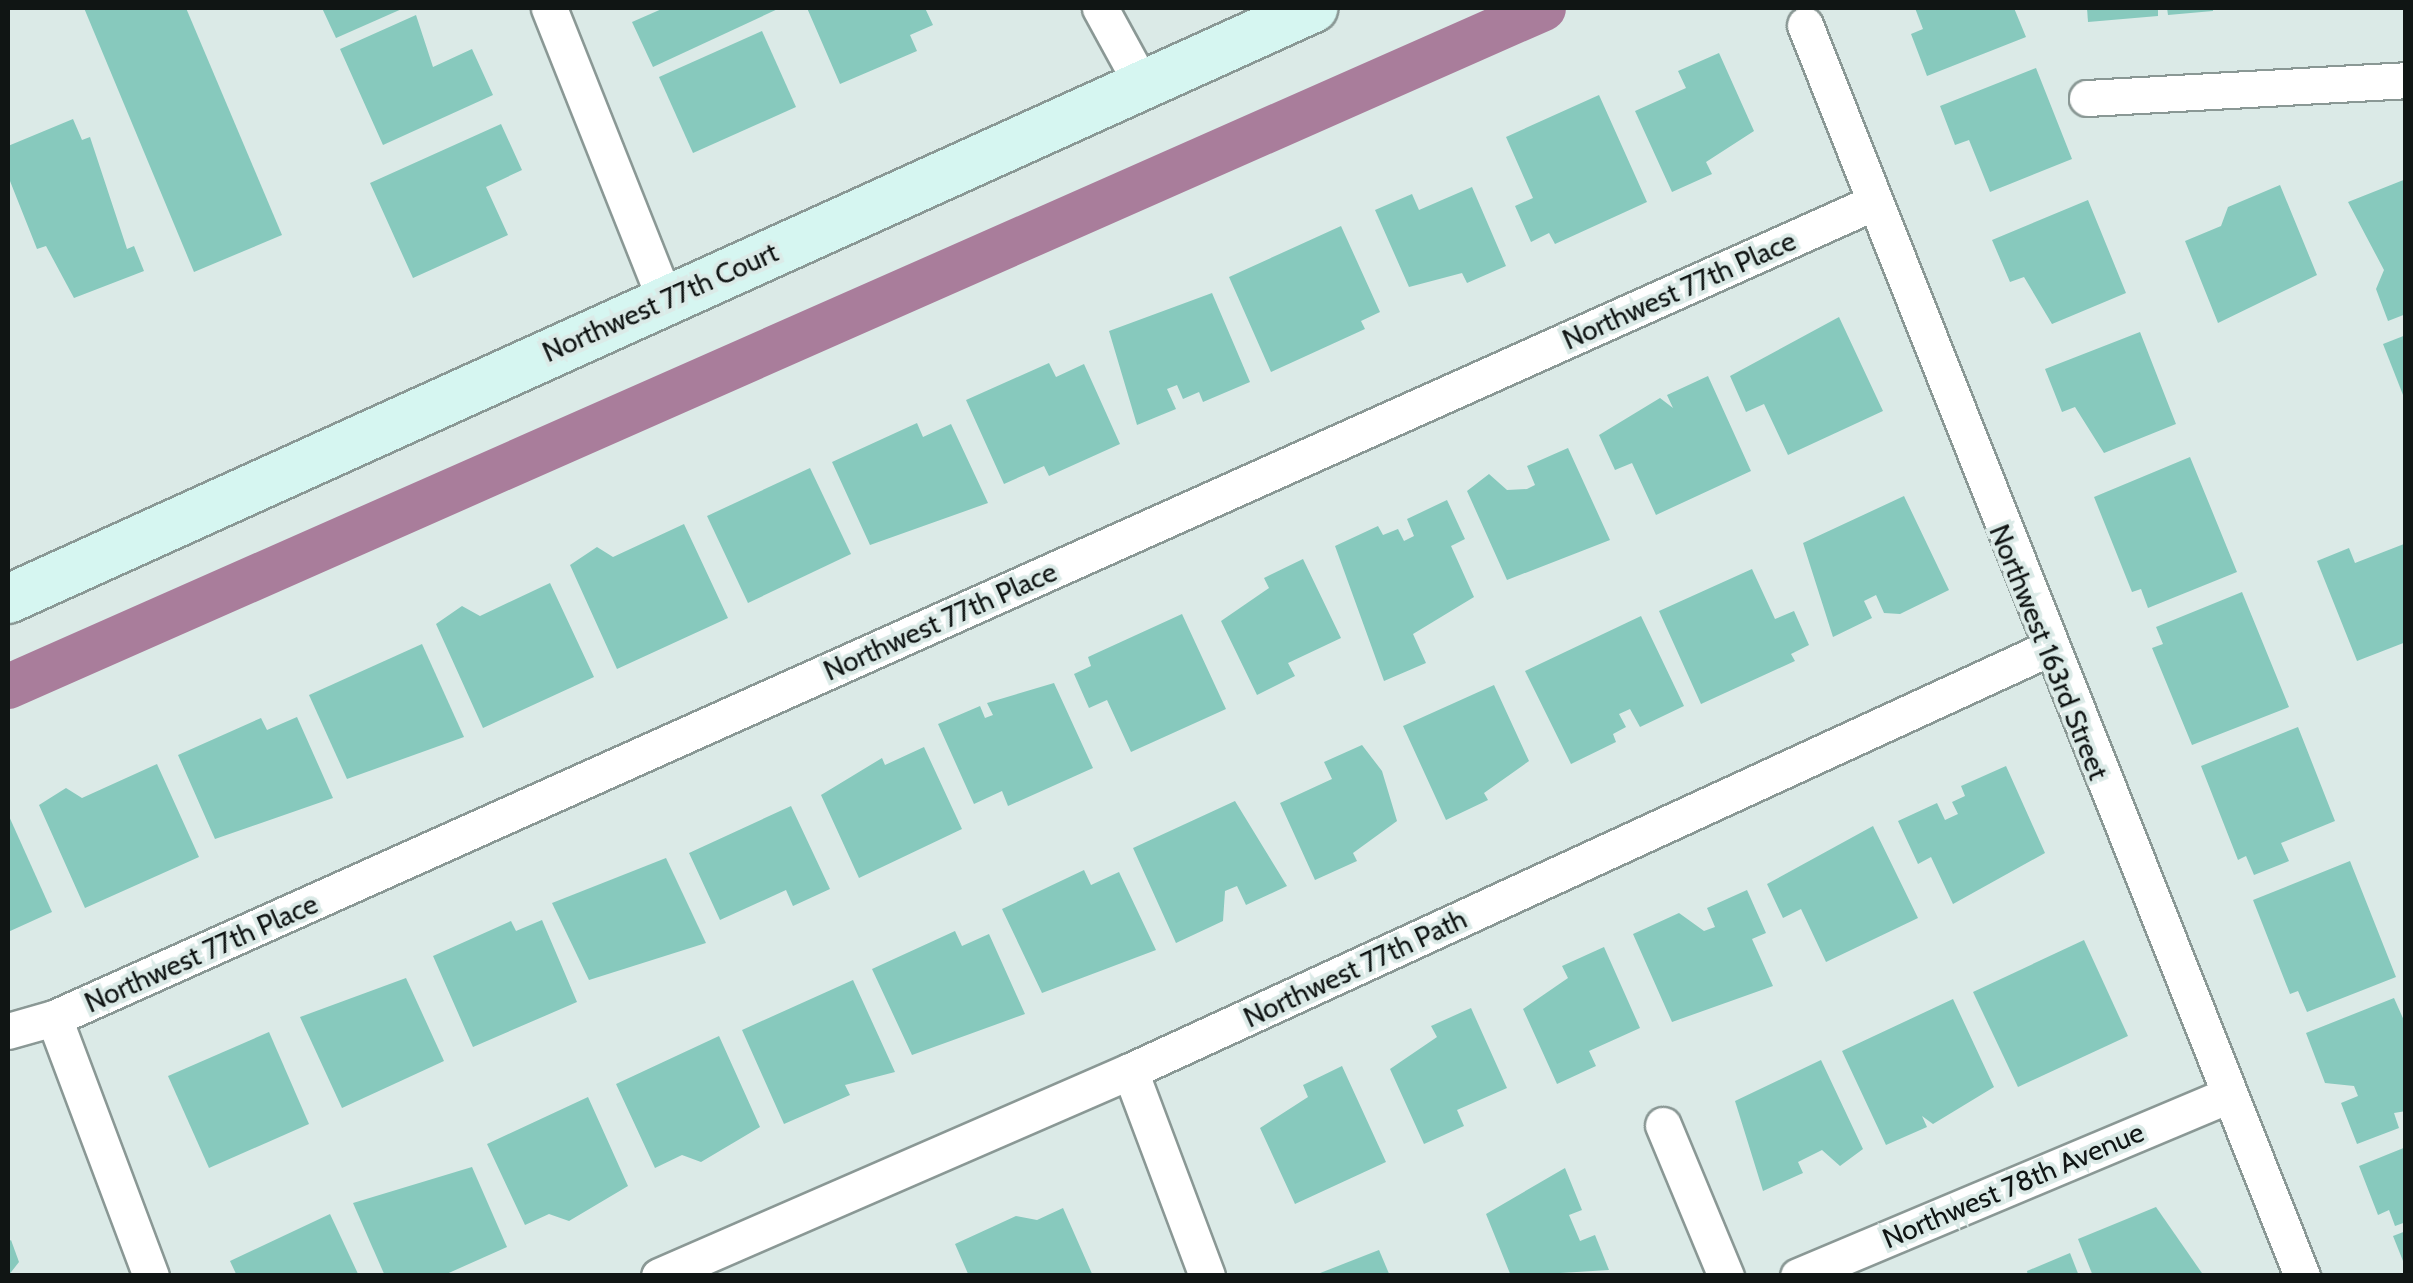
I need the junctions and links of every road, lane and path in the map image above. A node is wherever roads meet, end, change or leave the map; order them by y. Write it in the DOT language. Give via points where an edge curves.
graph roads {
  1 [pos="549,8"];
  2 [pos="1100,8"];
  3 [pos="1313,8"];
  4 [pos="1805,25"];
  5 [pos="2406,80"];
  6 [pos="1140,83"];
  7 [pos="2087,98"];
  8 [pos="1870,204"];
  9 [pos="665,300"];
  10 [pos="8,599"];
  11 [pos="2047,649"];
  12 [pos="54,1018"];
  13 [pos="8,1031"];
  14 [pos="1130,1071"];
  15 [pos="2229,1095"];
  16 [pos="1663,1125"];
  17 [pos="681,1271"];
  18 [pos="152,1276"];
  19 [pos="1207,1276"];
  20 [pos="1726,1276"];
  21 [pos="1798,1276"];
  22 [pos="2302,1276"];
  1 -- 9 [label="street"];
  2 -- 6 [label="street"];
  3 -- 6 [label="street, Northwest 77th Court"];
  4 -- 8 [label="street, Northwest 163rd Street"];
  5 -- 7 [label="street"];
  6 -- 9 [label="street, Northwest 77th Court"];
  8 -- 11 [label="street, Northwest 163rd Street"];
  8 -- 12 [label="street, Northwest 77th Place"];
  9 -- 10 [label="street, Northwest 77th Court"];
  11 -- 14 [label="street, Northwest 77th Path"];
  11 -- 15 [label="street, Northwest 163rd Street"];
  12 -- 13 [label="street, Northwest 77th Place"];
  12 -- 18 [label="street"];
  14 -- 17 [label="street, Northwest 77th Path"];
  14 -- 19 [label="street"];
  15 -- 21 [label="street, Northwest 78th Avenue"];
  15 -- 22 [label="street, Northwest 163rd Street"];
  16 -- 20 [label="street"];
}
